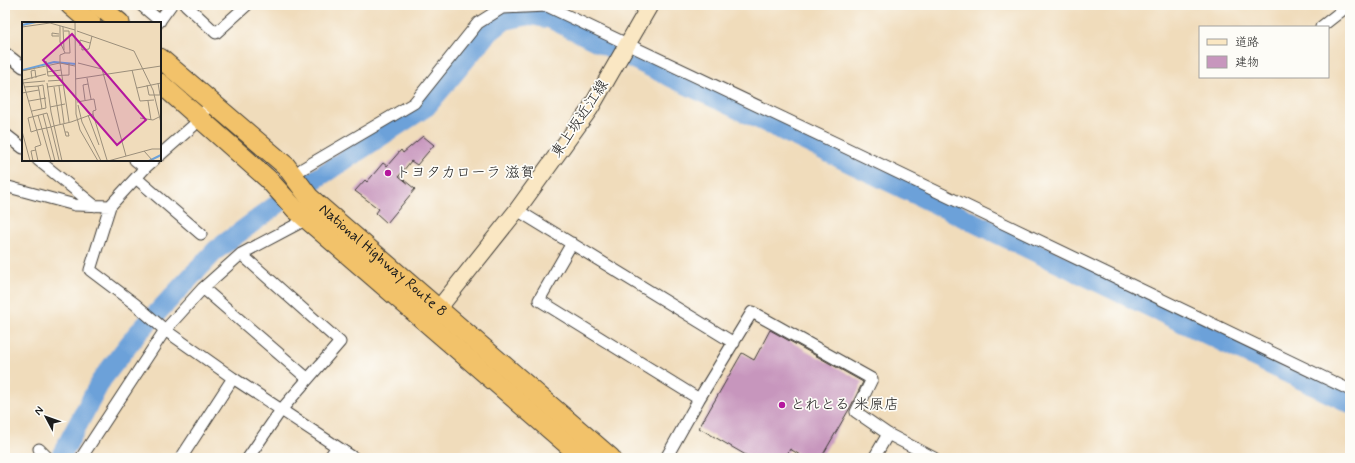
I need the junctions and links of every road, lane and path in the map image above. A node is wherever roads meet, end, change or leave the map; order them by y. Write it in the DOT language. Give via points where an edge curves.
graph roads {
  1 [pos="70,5"];
  2 [pos="98,5"];
  3 [pos="141,5"];
  4 [pos="171,5"];
  5 [pos="186,5"];
  6 [pos="247,5"];
  7 [pos="650,5"];
  8 [pos="1349,5"];
  9 [pos="90,22"];
  10 [pos="119,22"];
  11 [pos="159,22"];
  12 [pos="1322,26"];
  13 [pos="624,50"];
  14 [pos="5,53"];
  15 [pos="161,59"];
  16 [pos="22,67"];
  17 [pos="161,84"];
  18 [pos="212,103"];
  19 [pos="200,118"];
  20 [pos="5,134"];
  21 [pos="22,147"];
  22 [pos="161,154"];
  23 [pos="39,161"];
  24 [pos="136,161"];
  25 [pos="153,161"];
  26 [pos="145,168"];
  27 [pos="294,168"];
  28 [pos="136,178"];
  29 [pos="5,186"];
  30 [pos="95,206"];
  31 [pos="110,206"];
  32 [pos="304,208"];
  33 [pos="517,210"];
  34 [pos="201,234"];
  35 [pos="572,243"];
  36 [pos="241,254"];
  37 [pos="203,288"];
  38 [pos="433,315"];
  39 [pos="163,328"];
  40 [pos="734,343"];
  41 [pos="233,378"];
  42 [pos="308,379"];
  43 [pos="1350,390"];
  44 [pos="699,399"];
  45 [pos="281,410"];
  46 [pos="888,434"];
  47 [pos="337,447"];
  48 [pos="81,458"];
  49 [pos="181,458"];
  50 [pos="248,458"];
  51 [pos="329,458"];
  52 [pos="354,458"];
  53 [pos="583,458"];
  54 [pos="611,458"];
  55 [pos="666,458"];
  56 [pos="874,458"];
  57 [pos="934,458"];
  1 -- 9 [label="highway"];
  2 -- 10 [label="highway"];
  3 -- 11 [label="street"];
  4 -- 11 [label="street"];
  5 -- 6 [label="street" via="216,33"];
  7 -- 13 [label="main road, 東上坂近江線"];
  8 -- 12 [label="street"];
  13 -- 27 [label="street" via="547,6 502,8 478,23 414,103"];
  13 -- 33 [label="main road, 東上坂近江線" via="590,109"];
  13 -- 43 [label="street"];
  14 -- 16 [label="street"];
  15 -- 18 [label="highway, National Highway Route 8"];
  17 -- 19 [label="highway, National Highway Route 8"];
  18 -- 19 [label="street"];
  18 -- 27 [label="highway, National Highway Route 8"];
  19 -- 22 [label="street"];
  19 -- 32 [label="highway, National Highway Route 8"];
  20 -- 21 [label="street"];
  23 -- 30 [label="street"];
  24 -- 26 [label="street"];
  25 -- 26 [label="street"];
  26 -- 28 [label="street"];
  27 -- 32 [label="highway, National Highway Route 8"];
  28 -- 31 [label="street"];
  28 -- 34 [label="street"];
  29 -- 30 [label="street" via="75,205"];
  30 -- 31 [label="street"];
  31 -- 39 [label="street" via="90,270"];
  32 -- 36 [label="street"];
  32 -- 38 [label="highway, National Highway Route 8"];
  33 -- 35 [label="street"];
  33 -- 38 [label="main road, 東上坂近江線"];
  35 -- 40 [label="street"];
  35 -- 44 [label="street" via="539,300"];
  36 -- 37 [label="street"];
  36 -- 42 [label="street" via="340,342"];
  37 -- 39 [label="street"];
  37 -- 42 [label="street"];
  38 -- 53 [label="highway, National Highway Route 8"];
  38 -- 54 [label="highway, National Highway Route 8"];
  39 -- 41 [label="street"];
  39 -- 48 [label="street"];
  40 -- 44 [label="street"];
  40 -- 46 [label="street" via="752,312 872,378 856,412"];
  41 -- 45 [label="street"];
  41 -- 49 [label="street"];
  42 -- 45 [label="street"];
  44 -- 55 [label="street"];
  45 -- 47 [label="street"];
  45 -- 50 [label="street"];
  46 -- 56 [label="street"];
  46 -- 57 [label="street"];
  47 -- 51 [label="street"];
  47 -- 52 [label="street"];
}
